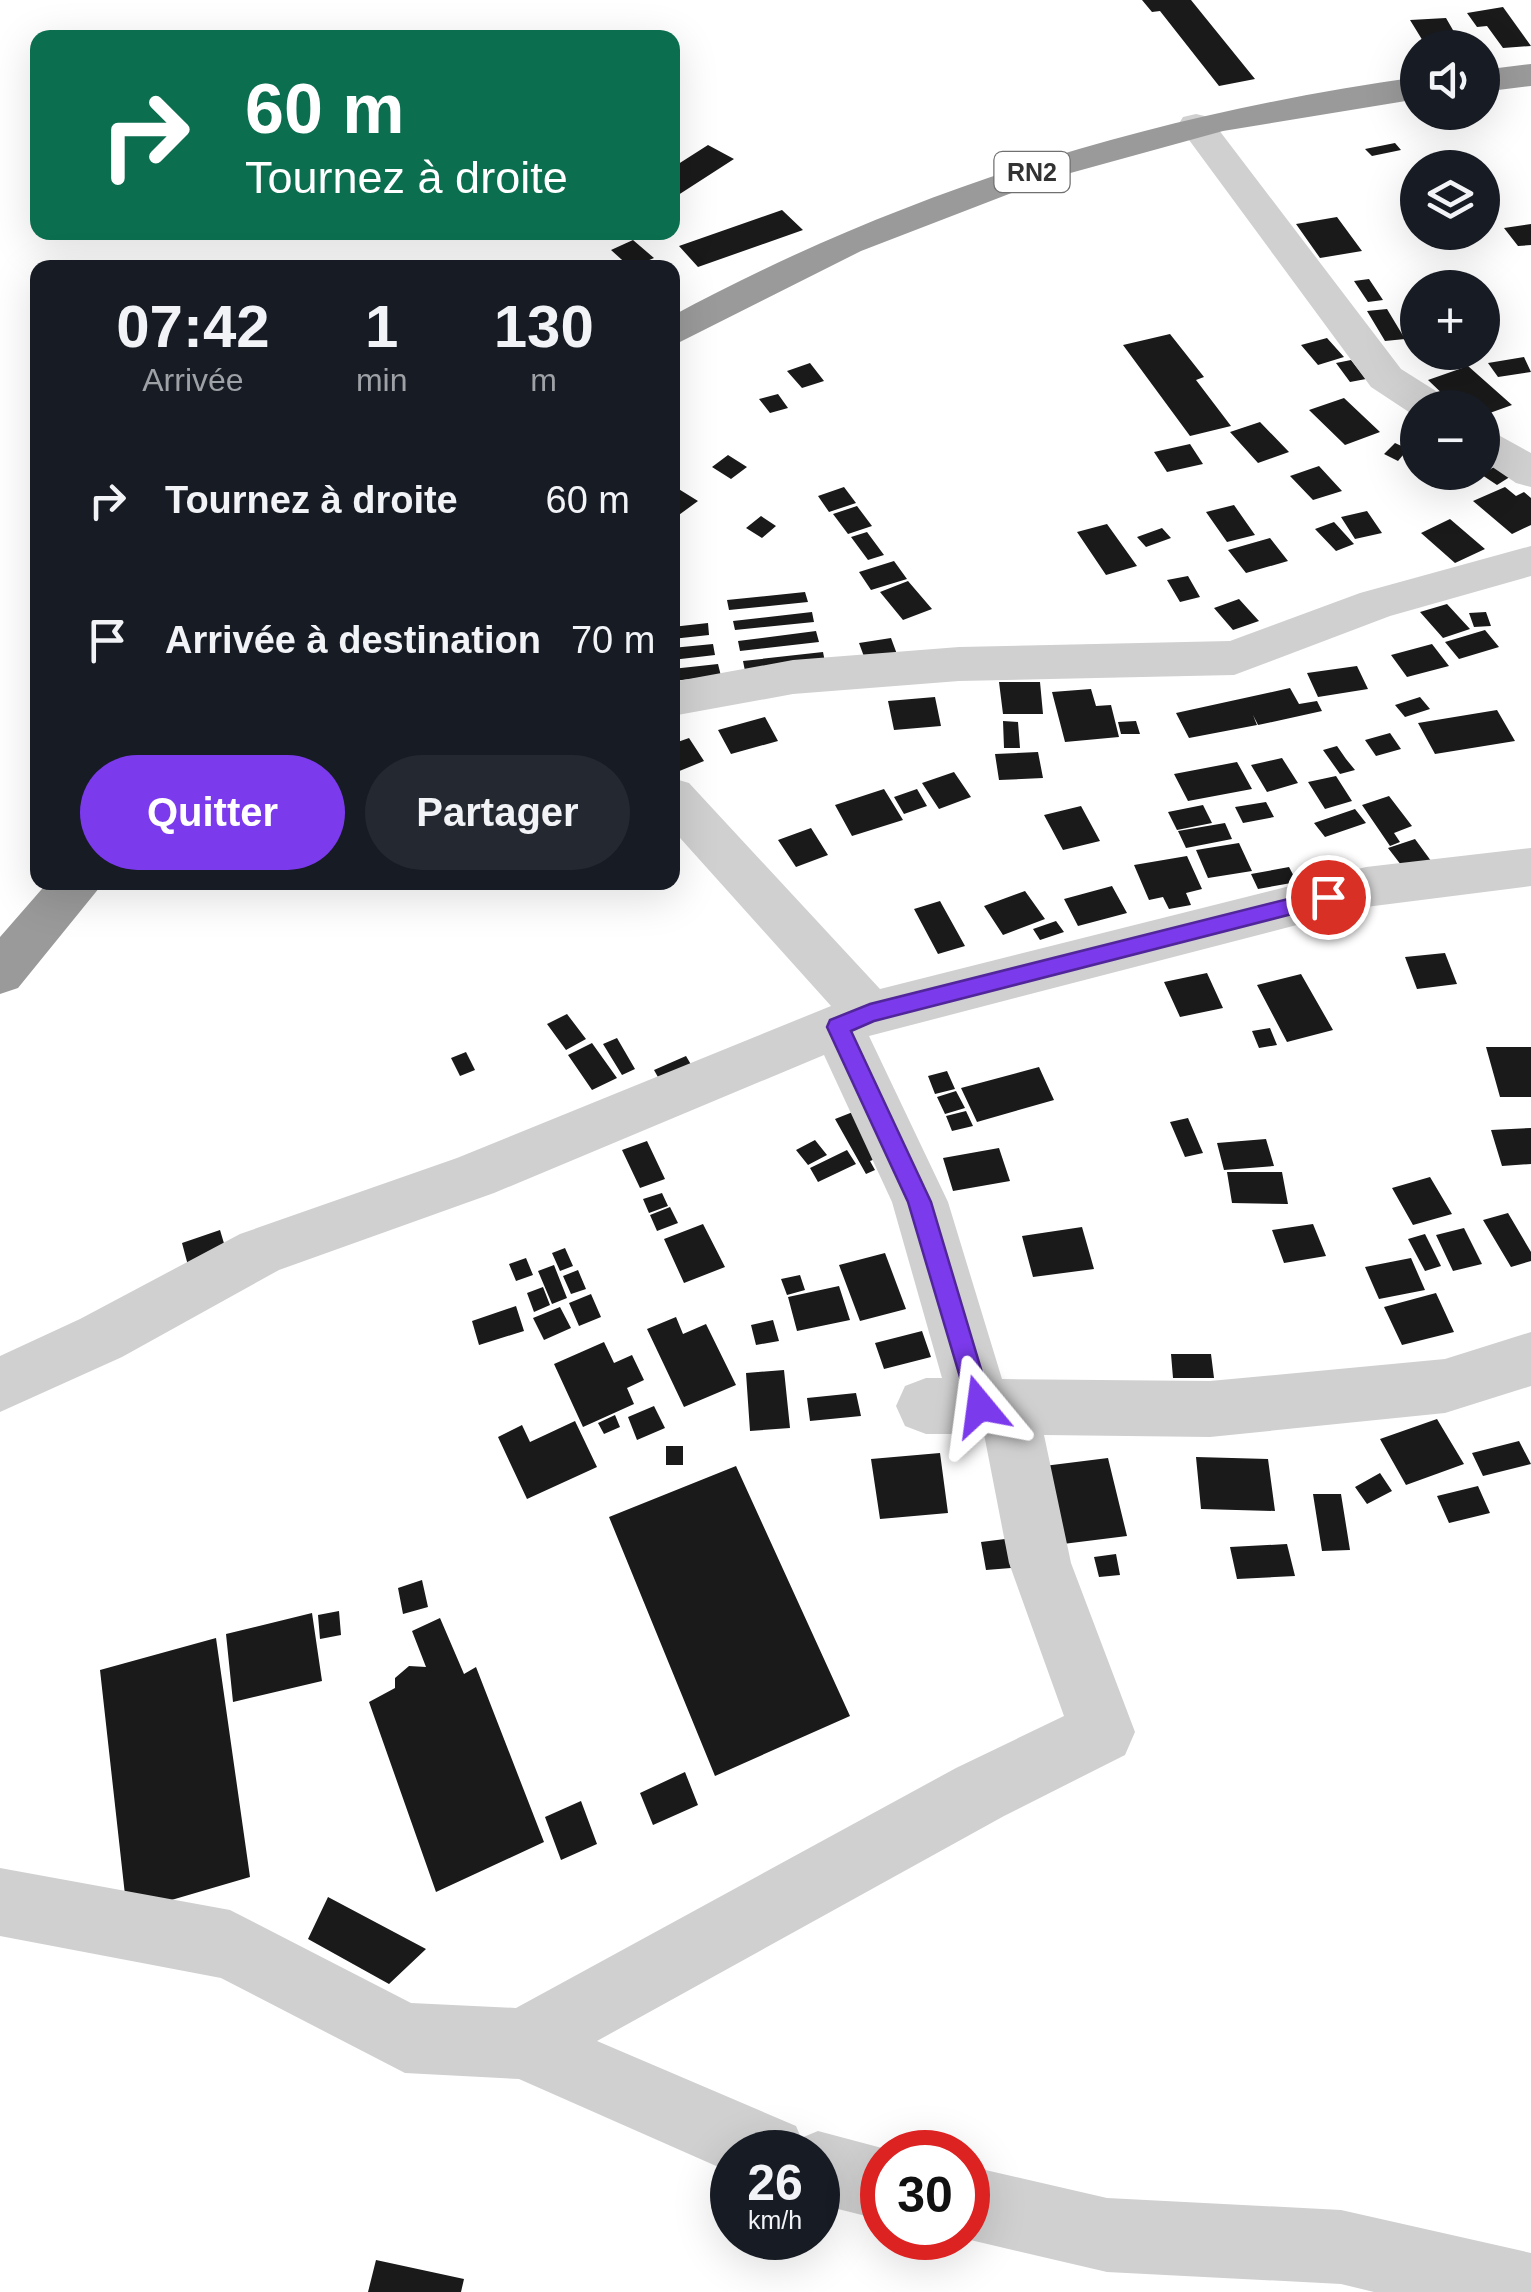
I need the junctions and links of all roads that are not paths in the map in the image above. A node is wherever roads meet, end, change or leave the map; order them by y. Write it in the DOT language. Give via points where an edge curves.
graph roads {
  1 [pos="1531,75"];
  2 [pos="1500,79"];
  3 [pos="1400,91"];
  4 [pos="1196,125"];
  5 [pos="680,329"];
  6 [pos="1404,390"];
  7 [pos="1500,452"];
  8 [pos="1531,473"];
  9 [pos="1531,561"];
  10 [pos="680,698"];
  11 [pos="680,806"];
  12 [pos="1531,867"];
  13 [pos="72,890"];
  14 [pos="0,974"];
  15 [pos="854,1020"];
  16 [pos="1531,1359"];
  17 [pos="0,1384"];
  18 [pos="971,1406"];
  19 [pos="0,1902"];
  20 [pos="522,2044"];
  21 [pos="719,2130"];
  22 [pos="990,2208"];
  23 [pos="1531,2292"];
  1 -- 2 [label="highway"];
  3 -- 4 [label="highway, RN2"];
  4 -- 5 [label="highway, RN2" via="1007,180 903,219 806,261"];
  4 -- 6 [label="street" via="1386,378"];
  7 -- 8 [label="street"];
  9 -- 10 [label="street" via="1376,604 1234,658 958,664 793,677"];
  11 -- 15 [label="street"];
  12 -- 15 [label="street" via="1366,887"];
  13 -- 14 [label="highway"];
  15 -- 17 [label="street" via="474,1176 260,1252"];
  15 -- 18 [label="street" via="920,1202"];
  16 -- 18 [label="street" via="1445,1386 1210,1410"];
  18 -- 20 [label="street" via="1040,1564 1102,1732"];
  19 -- 20 [label="street" via="230,1946 405,2038"];
  20 -- 21 [label="street"];
  22 -- 23 [label="street" via="1107,2235 1341,2247"];
}
